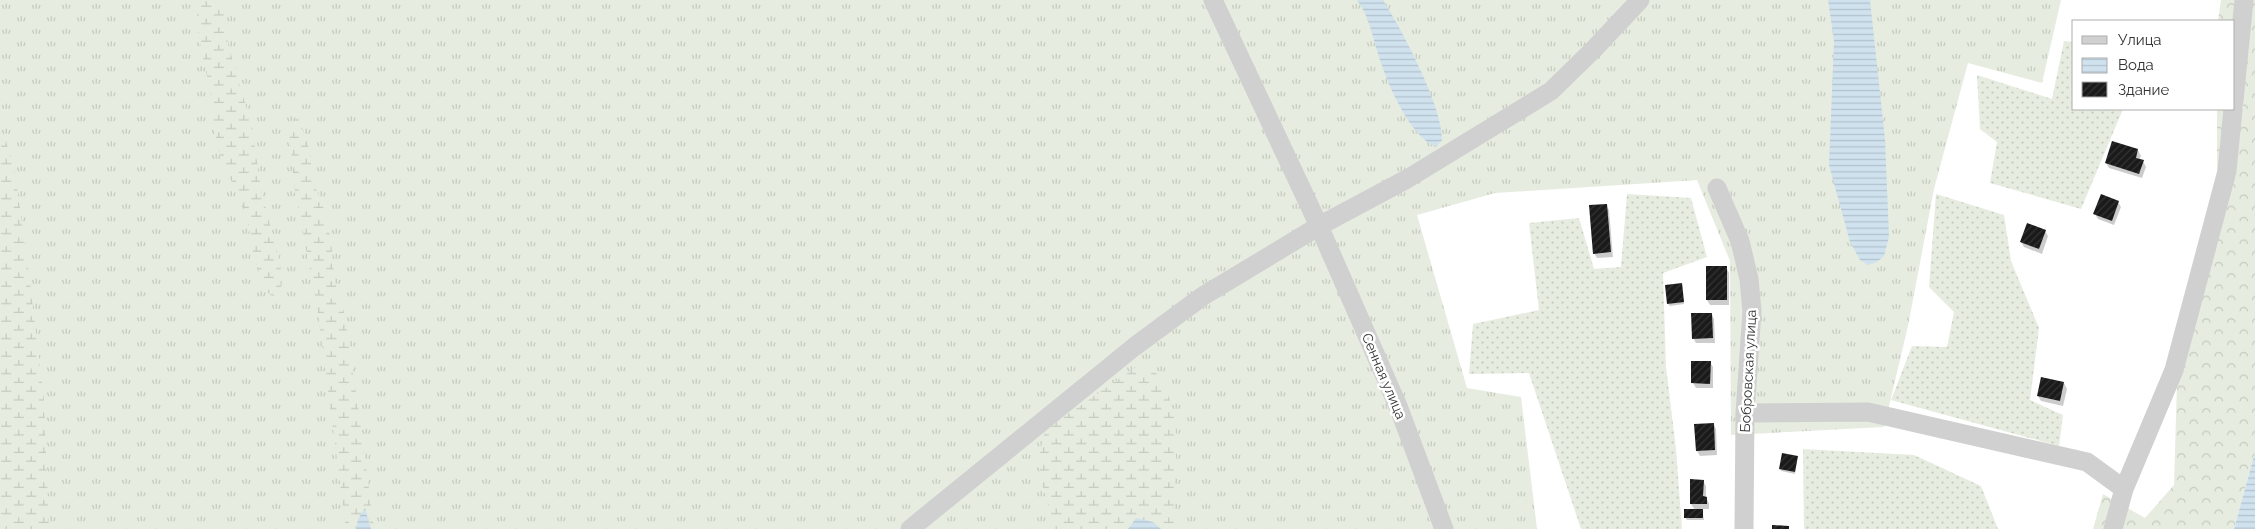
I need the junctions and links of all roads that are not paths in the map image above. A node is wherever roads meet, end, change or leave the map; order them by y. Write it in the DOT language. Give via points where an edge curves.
graph roads {
  1 [pos="1213,0"];
  2 [pos="1640,0"];
  3 [pos="2244,0"];
  4 [pos="2235,91"];
  5 [pos="2233,110"];
  6 [pos="1717,188"];
  7 [pos="1318,226"];
  8 [pos="1745,413"];
  9 [pos="2124,489"];
  10 [pos="910,529"];
  11 [pos="1444,529"];
  12 [pos="1744,529"];
  13 [pos="2112,529"];
  1 -- 7 [label="street, Сенная улица"];
  2 -- 7 [label="street" via="1551,91 1407,179"];
  3 -- 4 [label="street"];
  5 -- 9 [label="street" via="2227,172 2174,370"];
  6 -- 8 [label="street, Бобровская улица" via="1740,240 1749,280 1752,310"];
  7 -- 10 [label="street" via="1203,296 1134,347"];
  7 -- 11 [label="street, Сенная улица" via="1398,406"];
  8 -- 9 [label="street" via="1868,412 2087,462"];
  8 -- 12 [label="street, Бобровская улица"];
  9 -- 13 [label="street"];
}
